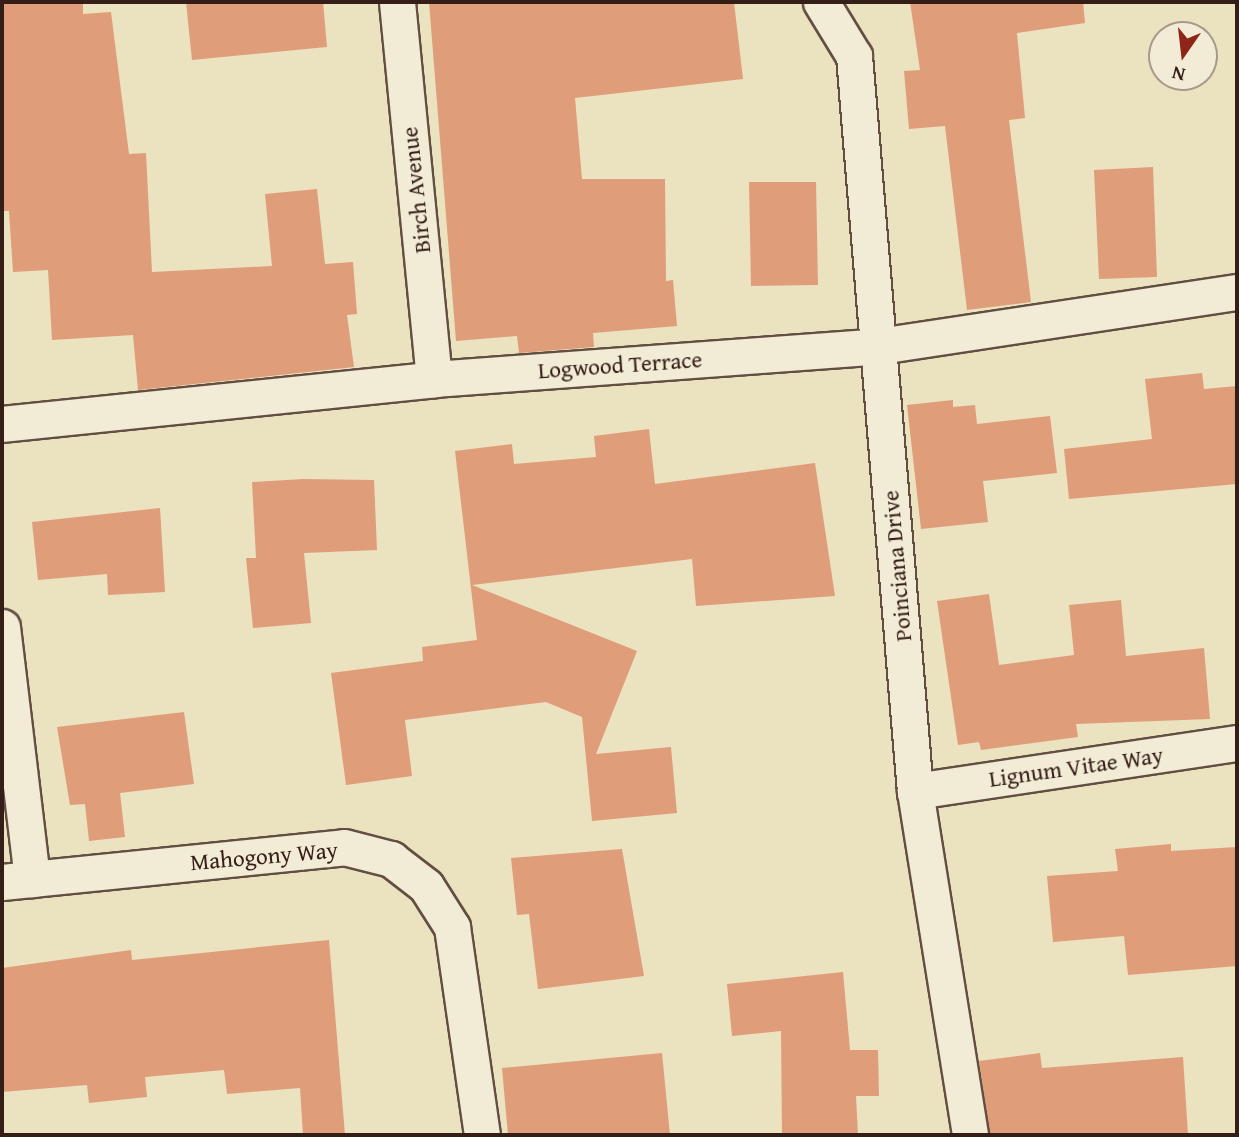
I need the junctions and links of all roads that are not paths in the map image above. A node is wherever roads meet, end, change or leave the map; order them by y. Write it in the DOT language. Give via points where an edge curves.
graph roads {
  1 [pos="397,2"];
  2 [pos="821,2"];
  3 [pos="1237,292"];
  4 [pos="878,346"];
  5 [pos="435,379"];
  6 [pos="2,424"];
  7 [pos="2,627"];
  8 [pos="1237,743"];
  9 [pos="915,791"];
  10 [pos="17,881"];
  11 [pos="482,1135"];
  12 [pos="970,1135"];
  1 -- 5 [label="street, Birch Avenue"];
  2 -- 4 [label="street, Poinciana Drive" via="854,56 866,264"];
  3 -- 4 [label="street, Logwood Terrace"];
  4 -- 5 [label="street, Logwood Terrace"];
  4 -- 9 [label="street, Poinciana Drive"];
  5 -- 6 [label="street, Logwood Terrace"];
  7 -- 10 [label="street"];
  8 -- 9 [label="street, Lignum Vitae Way"];
  9 -- 12 [label="street, Poinciana Drive"];
  10 -- 11 [label="street, Mahogony Way" via="344,847 391,859 426,886 452,927"];
}
